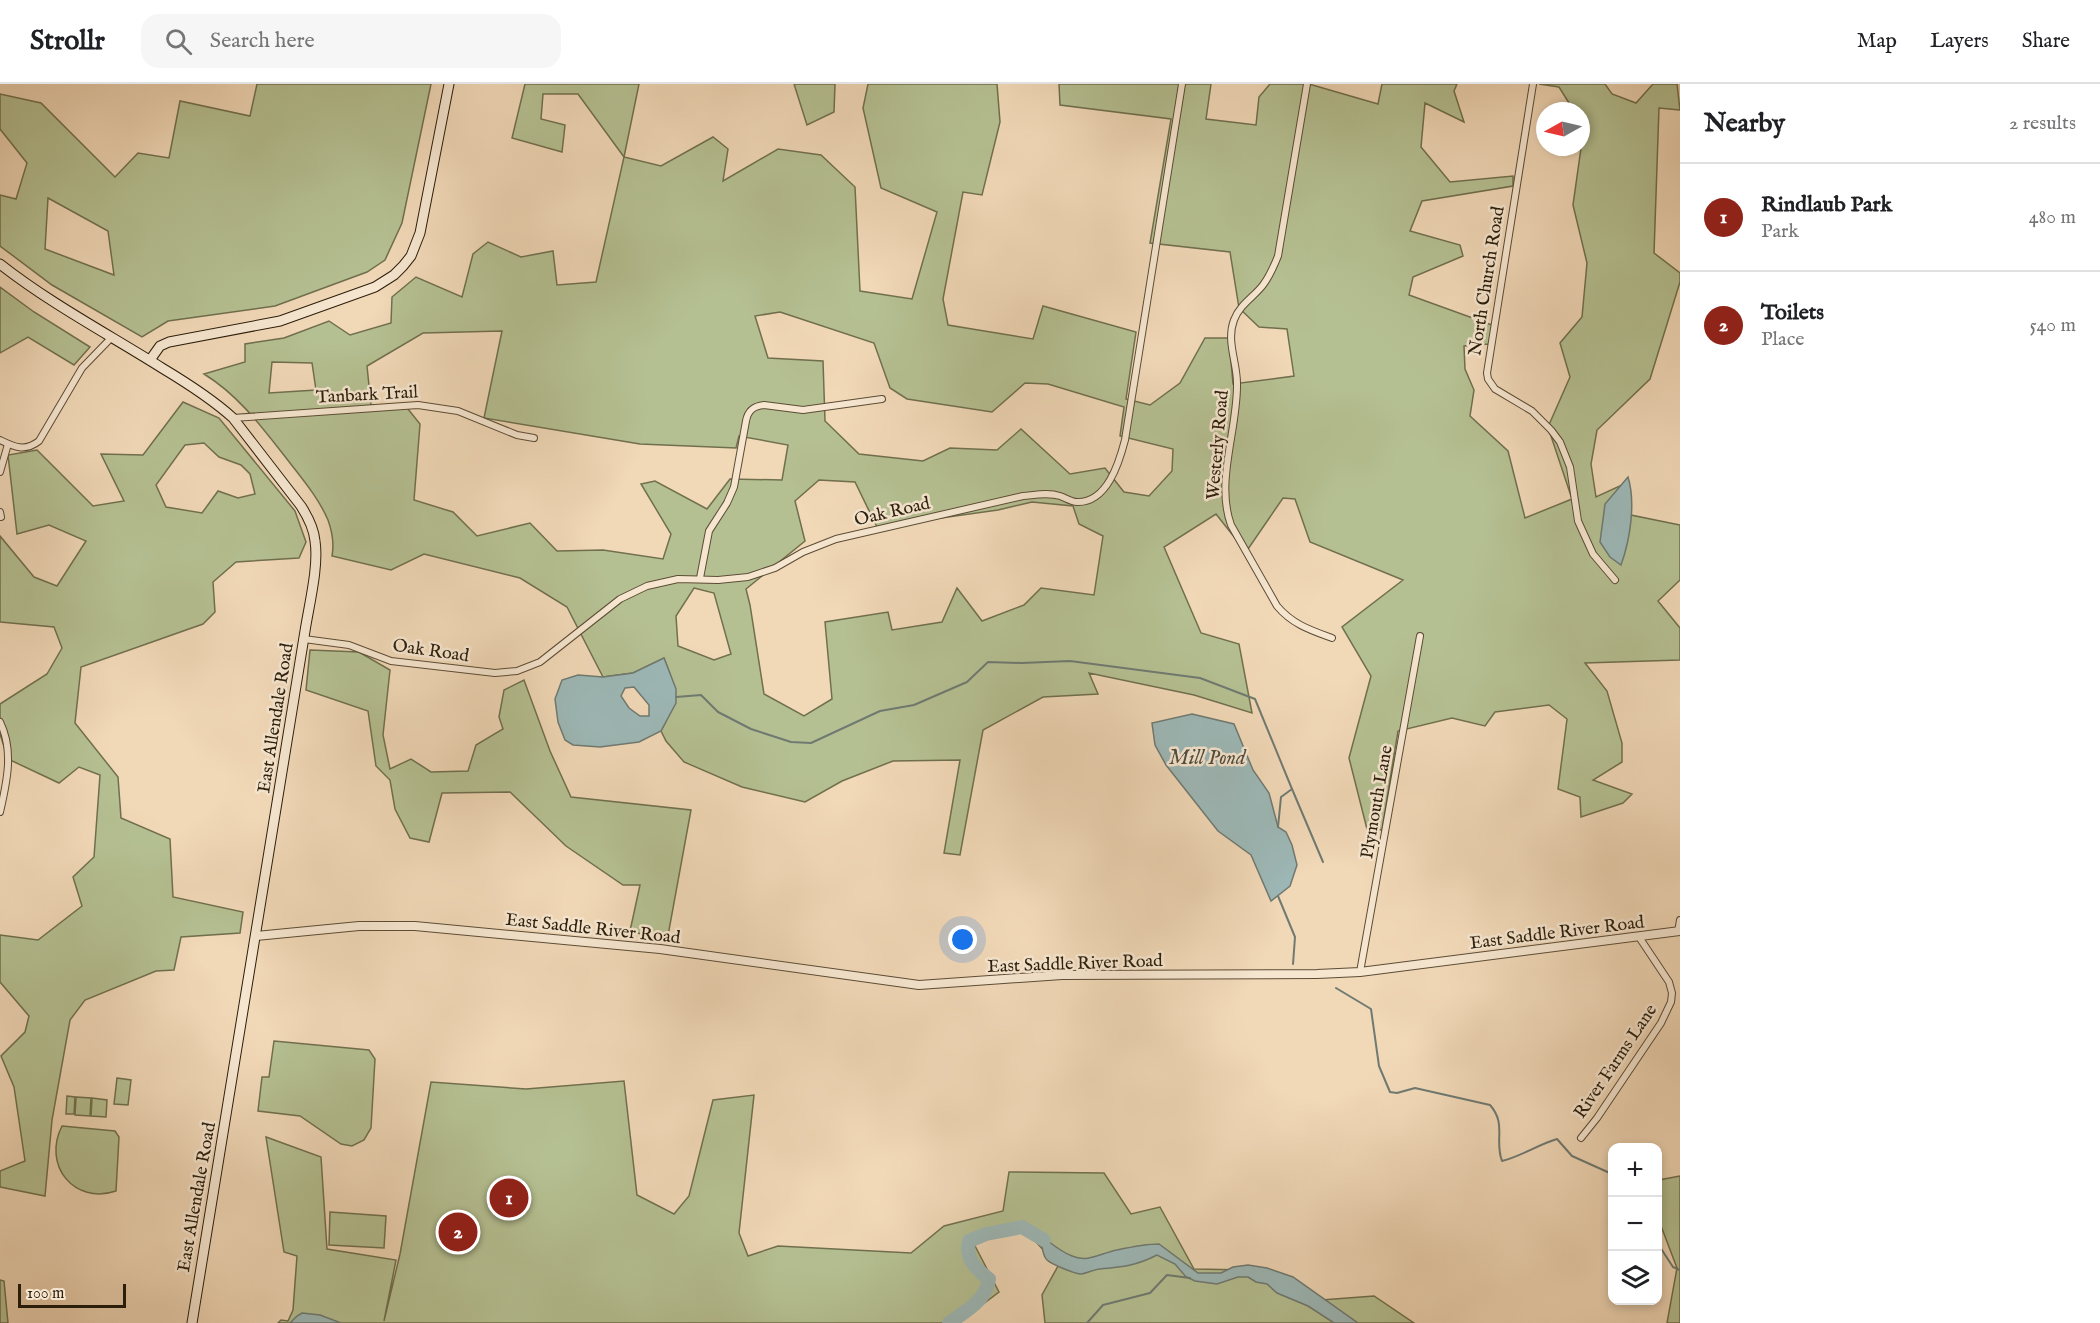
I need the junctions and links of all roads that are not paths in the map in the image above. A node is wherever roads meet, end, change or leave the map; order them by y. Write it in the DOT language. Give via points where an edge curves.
graph roads {
  1 [pos="449,84"];
  2 [pos="1182,84"];
  3 [pos="1307,84"];
  4 [pos="1533,84"];
  5 [pos="0,264"];
  6 [pos="112,337"];
  7 [pos="150,360"];
  8 [pos="882,399"];
  9 [pos="233,418"];
  10 [pos="534,438"];
  11 [pos="0,440"];
  12 [pos="8,444"];
  13 [pos="0,472"];
  14 [pos="700,578"];
  15 [pos="1615,580"];
  16 [pos="1420,636"];
  17 [pos="1332,638"];
  18 [pos="304,639"];
  19 [pos="0,722"];
  20 [pos="0,812"];
  21 [pos="1680,920"];
  22 [pos="1679,932"];
  23 [pos="256,936"];
  24 [pos="1639,937"];
  25 [pos="1360,972"];
  26 [pos="1581,1138"];
  27 [pos="192,1323"];
  1 -- 7 [label="main road" via="420,233 411,256 394,275 375,287 289,319 169,342 160,346"];
  2 -- 14 [label="street, Oak Road" via="1125,440 1118,465 1099,494 1079,502 1052,494 1023,496 836,540 748,577"];
  3 -- 17 [label="street, Westerly Road" via="1278,256 1262,287 1239,310 1232,329 1237,397 1225,496 1231,525 1277,606 1291,621"];
  4 -- 15 [label="street, North Church Road" via="1487,373 1498,391 1537,415 1560,442 1570,467 1578,521 1593,554"];
  5 -- 6 [label="main road, East Allendale Road" via="42,296"];
  6 -- 7 [label="main road, East Allendale Road"];
  6 -- 12 [label="street" via="82,368 39,441 28,448"];
  7 -- 9 [label="main road, East Allendale Road"];
  8 -- 14 [label="street" via="803,410 758,405 749,411 734,487 709,531"];
  9 -- 10 [label="street, Tanbark Trail" via="418,405 459,411"];
  9 -- 18 [label="main road, East Allendale Road" via="301,506 313,529 316,554"];
  11 -- 12 [label="street"];
  12 -- 13 [label="street"];
  14 -- 18 [label="street, Oak Road" via="662,581 634,591 540,662 506,673 391,661 349,645"];
  16 -- 25 [label="street, Plymouth Lane"];
  18 -- 23 [label="main road, East Allendale Road"];
  19 -- 20 [label="street" via="10,758"];
  21 -- 22 [label="street"];
  22 -- 24 [label="street, East Saddle River Road"];
  23 -- 25 [label="street, East Saddle River Road" via="359,926 417,927 660,949 919,985 1062,975"];
  23 -- 27 [label="main road, East Allendale Road"];
  24 -- 25 [label="street, East Saddle River Road"];
  24 -- 26 [label="street, River Farms Lane" via="1669,982 1671,1002 1661,1023"];
}
